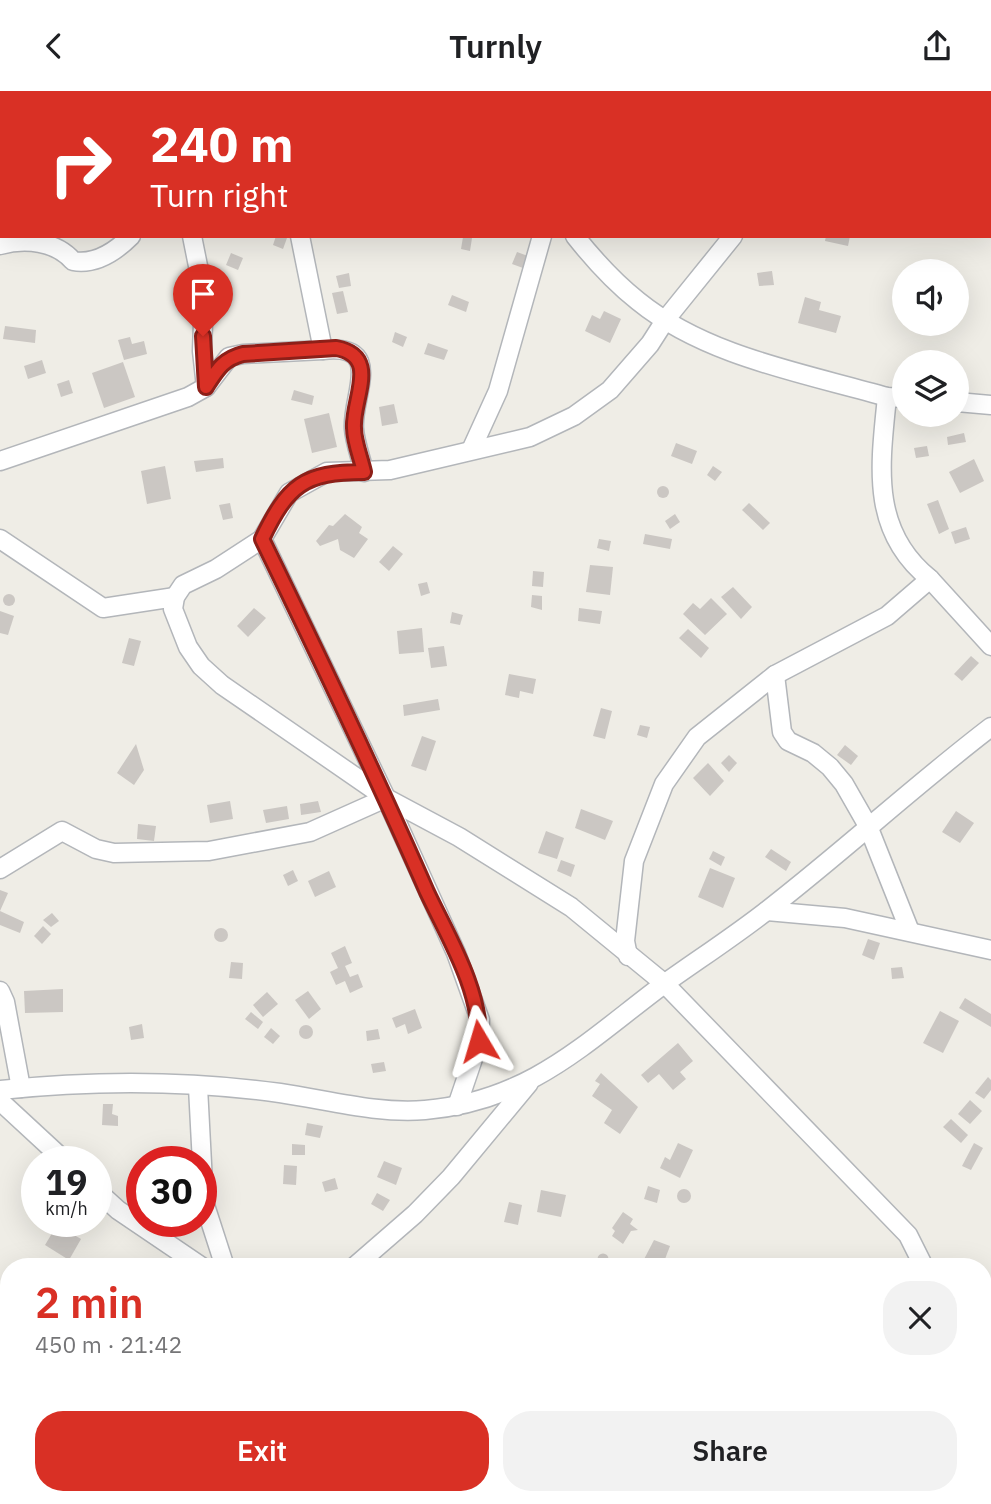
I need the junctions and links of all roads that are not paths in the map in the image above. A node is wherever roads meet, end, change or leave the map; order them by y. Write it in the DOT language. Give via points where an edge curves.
graph roads {
  1 [pos="129,238"];
  2 [pos="192,238"];
  3 [pos="300,238"];
  4 [pos="541,238"];
  5 [pos="577,238"];
  6 [pos="731,238"];
  7 [pos="0,245"];
  8 [pos="666,320"];
  9 [pos="323,350"];
  10 [pos="206,387"];
  11 [pos="892,397"];
  12 [pos="969,403"];
  13 [pos="991,405"];
  14 [pos="892,417"];
  15 [pos="472,448"];
  16 [pos="0,461"];
  17 [pos="364,472"];
  18 [pos="0,538"];
  19 [pos="262,539"];
  20 [pos="930,579"];
  21 [pos="175,597"];
  22 [pos="991,646"];
  23 [pos="775,675"];
  24 [pos="991,726"];
  25 [pos="386,798"];
  26 [pos="868,826"];
  27 [pos="0,869"];
  28 [pos="767,911"];
  29 [pos="909,929"];
  30 [pos="991,950"];
  31 [pos="628,956"];
  32 [pos="665,984"];
  33 [pos="0,991"];
  34 [pos="529,1083"];
  35 [pos="198,1087"];
  36 [pos="22,1088"];
  37 [pos="0,1090"];
  38 [pos="0,1101"];
  39 [pos="457,1106"];
  40 [pos="49,1146"];
  41 [pos="112,1205"];
  42 [pos="189,1258"];
  43 [pos="222,1258"];
  44 [pos="364,1258"];
  45 [pos="920,1258"];
  1 -- 7 [label="street" via="108,255 81,263 48,244"];
  2 -- 10 [label="street" via="204,296"];
  3 -- 9 [label="street"];
  4 -- 15 [label="street" via="509,358"];
  5 -- 8 [label="street" via="606,273"];
  6 -- 8 [label="street"];
  8 -- 11 [label="street" via="735,353"];
  8 -- 15 [label="street" via="595,403 530,437"];
  9 -- 10 [label="street" via="229,357"];
  9 -- 17 [label="street" via="347,350 361,369 354,429"];
  10 -- 16 [label="street" via="167,406"];
  12 -- 13 [label="street"];
  14 -- 20 [label="street" via="881,470 891,532 909,563"];
  15 -- 17 [label="street" via="390,470"];
  17 -- 19 [label="street" via="327,472 289,493"];
  18 -- 21 [label="street" via="103,608"];
  19 -- 21 [label="street" via="183,585"];
  19 -- 25 [label="street"];
  20 -- 22 [label="street"];
  20 -- 23 [label="street" via="887,616"];
  21 -- 25 [label="street" via="173,609 201,666"];
  23 -- 26 [label="street" via="782,732 788,741 830,767"];
  23 -- 31 [label="street" via="697,737 664,784 634,861 625,941"];
  24 -- 26 [label="street"];
  25 -- 27 [label="street" via="310,832 209,851 114,853 62,831"];
  25 -- 31 [label="street" via="571,907"];
  25 -- 39 [label="street" via="456,953 480,1020 479,1041"];
  26 -- 28 [label="street"];
  26 -- 29 [label="street"];
  28 -- 29 [label="street"];
  28 -- 32 [label="street"];
  29 -- 30 [label="street"];
  31 -- 32 [label="street"];
  32 -- 34 [label="street" via="584,1048"];
  32 -- 45 [label="street" via="908,1235"];
  33 -- 36 [label="street"];
  34 -- 39 [label="street"];
  34 -- 44 [label="street" via="451,1177"];
  35 -- 36 [label="street" via="127,1081"];
  35 -- 39 [label="street" via="279,1093 390,1110"];
  35 -- 43 [label="street" via="204,1202"];
  36 -- 37 [label="street"];
  38 -- 40 [label="street"];
  41 -- 42 [label="street"];
}
